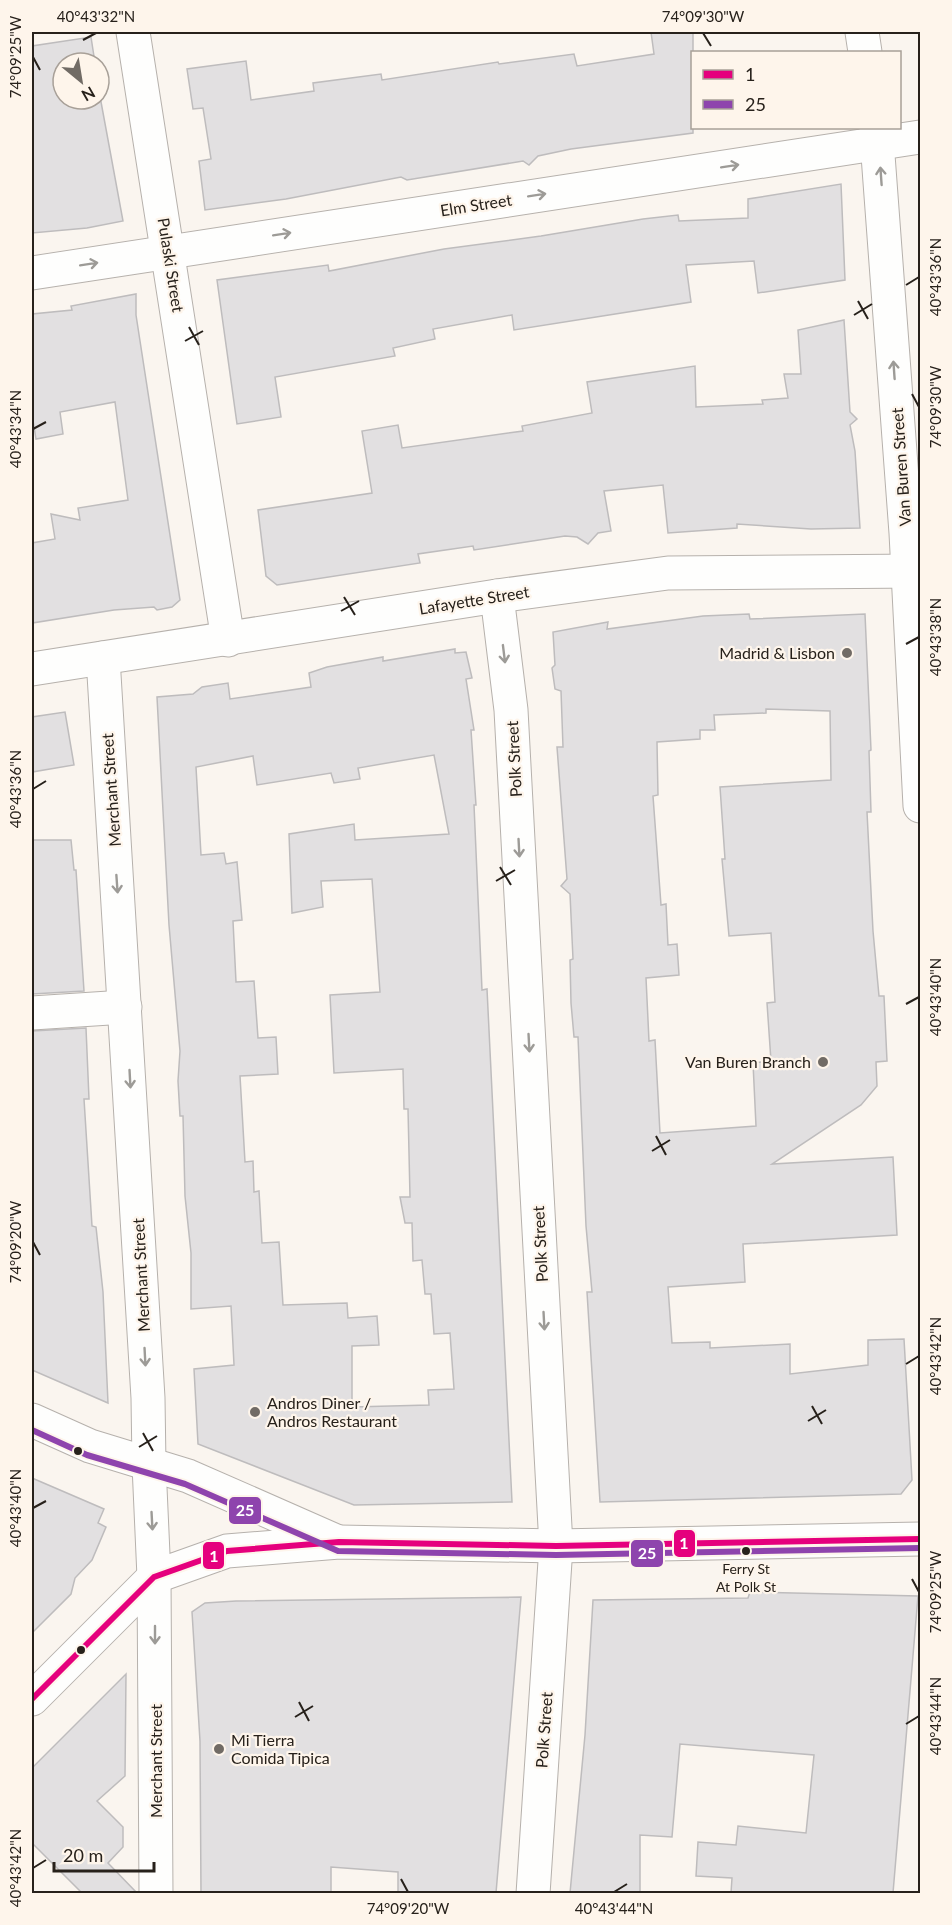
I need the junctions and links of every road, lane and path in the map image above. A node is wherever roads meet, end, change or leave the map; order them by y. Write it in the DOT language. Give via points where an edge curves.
graph roads {
  1 [pos="133,32"];
  2 [pos="862,32"];
  3 [pos="865,51"];
  4 [pos="877,135"];
  5 [pos="921,136"];
  6 [pos="169,252"];
  7 [pos="32,273"];
  8 [pos="914,571"];
  9 [pos="497,596"];
  10 [pos="228,640"];
  11 [pos="103,658"];
  12 [pos="32,669"];
  13 [pos="921,806"];
  14 [pos="125,1007"];
  15 [pos="32,1013"];
  16 [pos="32,1420"];
  17 [pos="149,1466"];
  18 [pos="921,1539"];
  19 [pos="339,1542"];
  20 [pos="556,1546"];
  21 [pos="154,1577"];
  22 [pos="32,1700"];
  23 [pos="156,1893"];
  24 [pos="533,1893"];
  1 -- 6 [label="street, Pulaski Street"];
  2 -- 3 [label="street"];
  4 -- 5 [label="street, Elm Street"];
  6 -- 4 [label="street, Elm Street, one-way"];
  8 -- 4 [label="street, Van Buren Street, one-way"];
  7 -- 6 [label="street, Elm Street, one-way"];
  6 -- 10 [label="street, Pulaski Street"];
  8 -- 9 [label="street, Lafayette Street" via="668,573"];
  8 -- 13 [label="street, Van Buren Street"];
  9 -- 10 [label="street, Lafayette Street"];
  9 -- 20 [label="street, Polk Street, one-way" via="511,710"];
  10 -- 11 [label="street, Lafayette Street"];
  11 -- 12 [label="street, Lafayette Street"];
  11 -- 14 [label="street, Merchant Street, one-way"];
  14 -- 15 [label="street"];
  14 -- 17 [label="street, Merchant Street, one-way"];
  16 -- 17 [label="street"];
  17 -- 19 [label="street" via="189,1476"];
  17 -- 21 [label="street, Merchant Street, one-way"];
  18 -- 20 [label="street"];
  19 -- 20 [label="street"];
  19 -- 21 [label="street" via="228,1551"];
  20 -- 24 [label="street, Polk Street"];
  21 -- 22 [label="street"];
  21 -- 23 [label="street, Merchant Street, one-way"];
}
